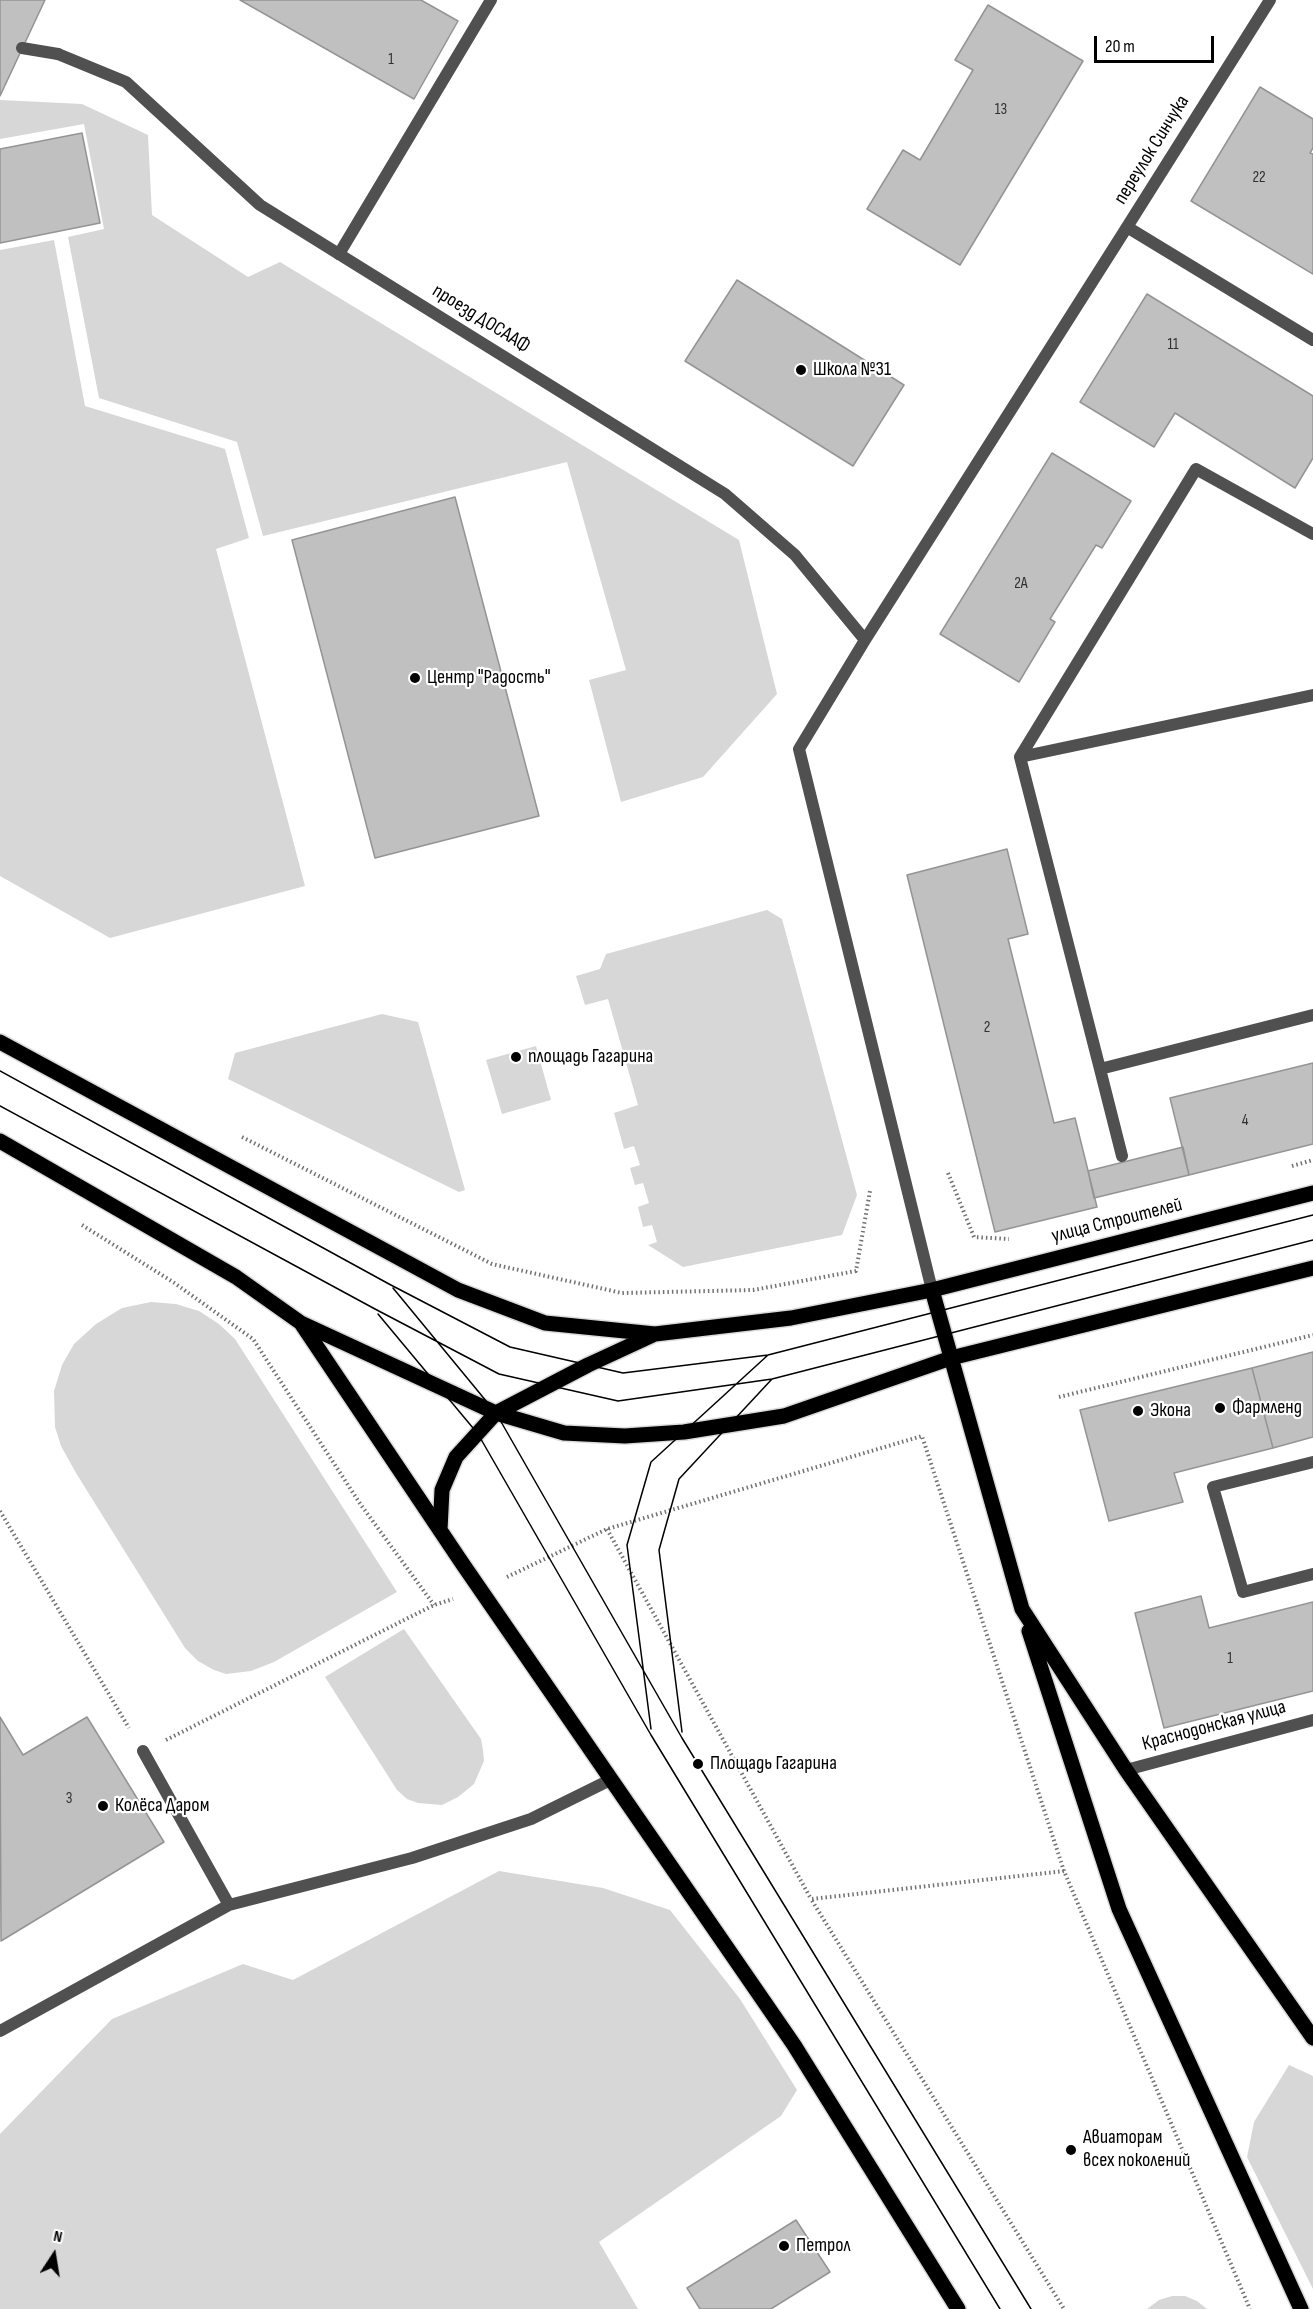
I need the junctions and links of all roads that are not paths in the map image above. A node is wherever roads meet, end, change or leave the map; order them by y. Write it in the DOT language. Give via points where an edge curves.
graph roads {
  1 [pos="491,0"];
  2 [pos="1270,0"];
  3 [pos="22,48"];
  4 [pos="1126,227"];
  5 [pos="339,254"];
  6 [pos="1313,340"];
  7 [pos="1313,534"];
  8 [pos="865,640"];
  9 [pos="1313,694"];
  10 [pos="1020,757"];
  11 [pos="1313,1015"];
  12 [pos="0,1042"];
  13 [pos="1100,1069"];
  14 [pos="0,1141"];
  15 [pos="1122,1156"];
  16 [pos="1313,1193"];
  17 [pos="1313,1268"];
  18 [pos="932,1290"];
  19 [pos="301,1323"];
  20 [pos="655,1334"];
  21 [pos="951,1359"];
  22 [pos="496,1413"];
  23 [pos="1313,1462"];
  24 [pos="440,1530"];
  25 [pos="1313,1574"];
  26 [pos="1022,1609"];
  27 [pos="1313,1719"];
  28 [pos="143,1751"];
  29 [pos="1126,1770"];
  30 [pos="612,1779"];
  31 [pos="229,1905"];
  32 [pos="0,2031"];
  33 [pos="1313,2038"];
  34 [pos="958,2309"];
  35 [pos="1301,2309"];
  1 -- 5 [label="street"];
  2 -- 4 [label="street, переулок Синчука"];
  3 -- 5 [label="street, проезд ДОСААФ" via="58,54 126,82 260,205"];
  4 -- 6 [label="street, переулок Синчука"];
  4 -- 8 [label="street"];
  5 -- 8 [label="street, проезд ДОСААФ" via="725,494 795,555"];
  7 -- 10 [label="street" via="1196,469"];
  8 -- 18 [label="street" via="799,749"];
  9 -- 10 [label="street"];
  10 -- 13 [label="street"];
  11 -- 13 [label="street"];
  12 -- 20 [label="main road" via="458,1290 545,1323"];
  13 -- 15 [label="street"];
  14 -- 19 [label="main road" via="236,1277"];
  16 -- 18 [label="main road, улица Строителей"];
  17 -- 21 [label="main road"];
  18 -- 20 [label="main road, улица Строителей" via="791,1318"];
  18 -- 21 [label="main road"];
  19 -- 22 [label="main road"];
  19 -- 24 [label="main road"];
  20 -- 22 [label="main road"];
  21 -- 22 [label="main road" via="784,1416 684,1432 625,1436 564,1433"];
  21 -- 26 [label="main road"];
  22 -- 24 [label="main road" via="456,1457 442,1490"];
  23 -- 25 [label="street" via="1213,1487 1243,1592"];
  24 -- 30 [label="main road"];
  26 -- 29 [label="main road"];
  26 -- 35 [label="main road" via="1119,1909"];
  27 -- 29 [label="street, Краснодонская улица"];
  28 -- 31 [label="street"];
  29 -- 33 [label="main road"];
  30 -- 31 [label="street" via="531,1819 412,1858"];
  30 -- 34 [label="main road" via="794,2045"];
  31 -- 32 [label="street"];
}
